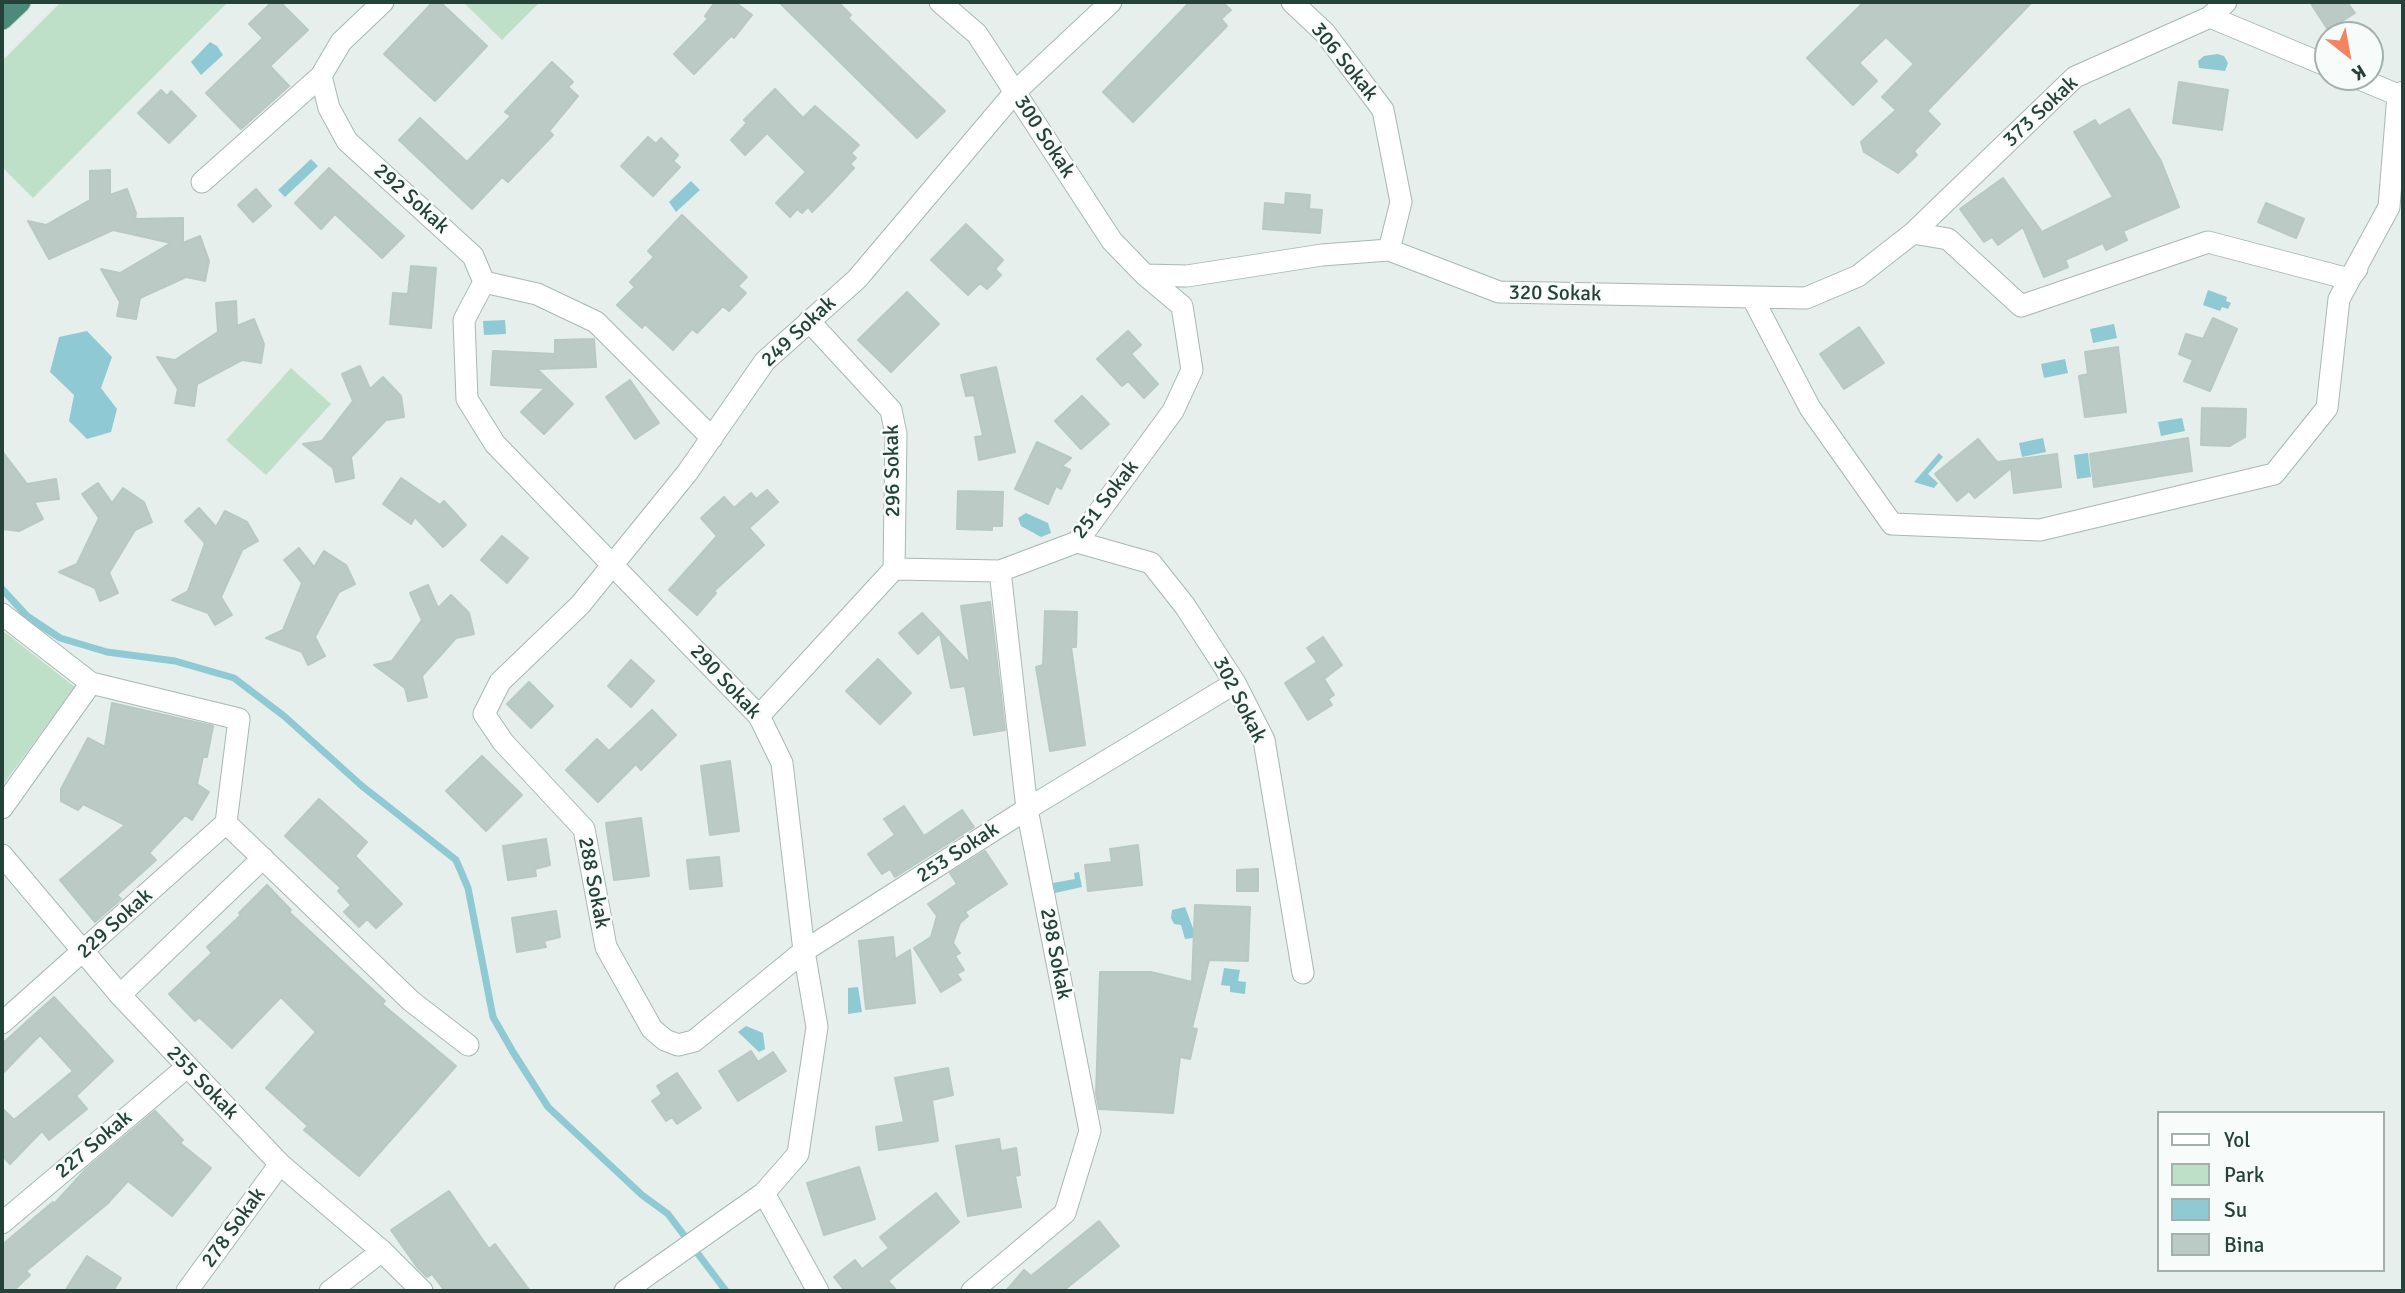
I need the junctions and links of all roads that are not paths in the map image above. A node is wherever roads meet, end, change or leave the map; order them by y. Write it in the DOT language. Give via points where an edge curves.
graph roads {
  1 [pos="20,2"];
  2 [pos="383,2"];
  3 [pos="940,2"];
  4 [pos="1111,2"];
  5 [pos="1292,2"];
  6 [pos="2226,2"];
  7 [pos="2210,17"];
  8 [pos="2,19"];
  9 [pos="2314,60"];
  10 [pos="321,76"];
  11 [pos="2384,87"];
  12 [pos="1015,92"];
  13 [pos="2401,93"];
  14 [pos="202,183"];
  15 [pos="2403,210"];
  16 [pos="1913,233"];
  17 [pos="1389,250"];
  18 [pos="1146,275"];
  19 [pos="2350,279"];
  20 [pos="484,282"];
  21 [pos="1752,298"];
  22 [pos="809,321"];
  23 [pos="712,438"];
  24 [pos="1077,542"];
  25 [pos="613,565"];
  26 [pos="894,569"];
  27 [pos="1000,571"];
  28 [pos="2,614"];
  29 [pos="91,683"];
  30 [pos="1236,683"];
  31 [pos="484,715"];
  32 [pos="759,716"];
  33 [pos="2,808"];
  34 [pos="1027,809"];
  35 [pos="226,823"];
  36 [pos="2,855"];
  37 [pos="263,858"];
  38 [pos="804,951"];
  39 [pos="84,952"];
  40 [pos="1303,973"];
  41 [pos="120,995"];
  42 [pos="2,1023"];
  43 [pos="694,1041"];
  44 [pos="468,1045"];
  45 [pos="187,1067"];
  46 [pos="281,1164"];
  47 [pos="764,1194"];
  48 [pos="2,1223"];
  49 [pos="382,1251"];
  50 [pos="187,1291"];
  51 [pos="330,1291"];
  52 [pos="422,1291"];
  53 [pos="625,1291"];
  54 [pos="818,1291"];
  55 [pos="972,1291"];
  1 -- 8 [label="highway"];
  2 -- 10 [label="street" via="341,42"];
  3 -- 12 [label="street, 300 Sokak" via="976,34"];
  4 -- 12 [label="street, 249 Sokak"];
  5 -- 17 [label="street, 306 Sokak" via="1325,33 1383,110 1401,202"];
  6 -- 7 [label="street, 373 Sokak"];
  7 -- 9 [label="street"];
  7 -- 16 [label="street, 373 Sokak" via="2075,77"];
  10 -- 14 [label="street"];
  10 -- 20 [label="street, 292 Sokak" via="329,108 347,141 473,256"];
  11 -- 13 [label="street"];
  12 -- 18 [label="street, 300 Sokak" via="1112,241"];
  12 -- 22 [label="street, 249 Sokak" via="857,279"];
  13 -- 19 [label="street" via="2389,207"];
  15 -- 19 [label="street"];
  16 -- 19 [label="street" via="1948,239 2021,306 2208,242"];
  16 -- 21 [label="street, 320 Sokak" via="1858,276 1806,298"];
  17 -- 18 [label="street, 320 Sokak" via="1322,255 1186,276"];
  17 -- 21 [label="street, 320 Sokak" via="1499,292"];
  18 -- 24 [label="street, 251 Sokak" via="1182,306 1192,370 1173,411"];
  19 -- 21 [label="street" via="2339,299 2327,408 2274,474 2040,530 1892,524 1810,408"];
  20 -- 23 [label="street" via="537,294 596,323"];
  20 -- 25 [label="street, 290 Sokak" via="464,320 467,399 495,444"];
  22 -- 23 [label="street, 249 Sokak" via="765,361"];
  22 -- 26 [label="street, 296 Sokak" via="891,410 895,434"];
  23 -- 25 [label="street, 249 Sokak"];
  24 -- 27 [label="street, 251 Sokak"];
  24 -- 30 [label="street, 302 Sokak" via="1151,563"];
  25 -- 31 [label="street, 249 Sokak" via="580,605 500,682"];
  25 -- 32 [label="street, 290 Sokak"];
  26 -- 27 [label="street, 251 Sokak"];
  26 -- 32 [label="street"];
  27 -- 34 [label="street, 298 Sokak"];
  28 -- 29 [label="street"];
  29 -- 33 [label="street"];
  29 -- 35 [label="street" via="239,719"];
  30 -- 34 [label="street, 253 Sokak"];
  30 -- 40 [label="street, 302 Sokak" via="1264,740"];
  31 -- 43 [label="street, 288 Sokak" via="503,742 584,829 606,947 652,1029 678,1045"];
  32 -- 38 [label="street, 290 Sokak" via="782,763"];
  34 -- 38 [label="street, 253 Sokak"];
  34 -- 55 [label="street, 298 Sokak" via="1090,1131 1065,1213"];
  35 -- 37 [label="street"];
  35 -- 39 [label="street, 229 Sokak"];
  36 -- 39 [label="street, 255 Sokak"];
  37 -- 41 [label="street"];
  37 -- 44 [label="street" via="411,1000"];
  38 -- 43 [label="street, 253 Sokak"];
  38 -- 47 [label="street, 290 Sokak" via="817,1027 798,1154"];
  39 -- 41 [label="street, 255 Sokak"];
  39 -- 42 [label="street, 229 Sokak"];
  41 -- 45 [label="street, 255 Sokak"];
  45 -- 46 [label="street, 255 Sokak"];
  45 -- 48 [label="street, 227 Sokak"];
  46 -- 49 [label="street, 255 Sokak"];
  46 -- 50 [label="street, 278 Sokak"];
  47 -- 53 [label="street, 290 Sokak"];
  47 -- 54 [label="street"];
  49 -- 51 [label="street"];
  49 -- 52 [label="street, 255 Sokak"];
}
